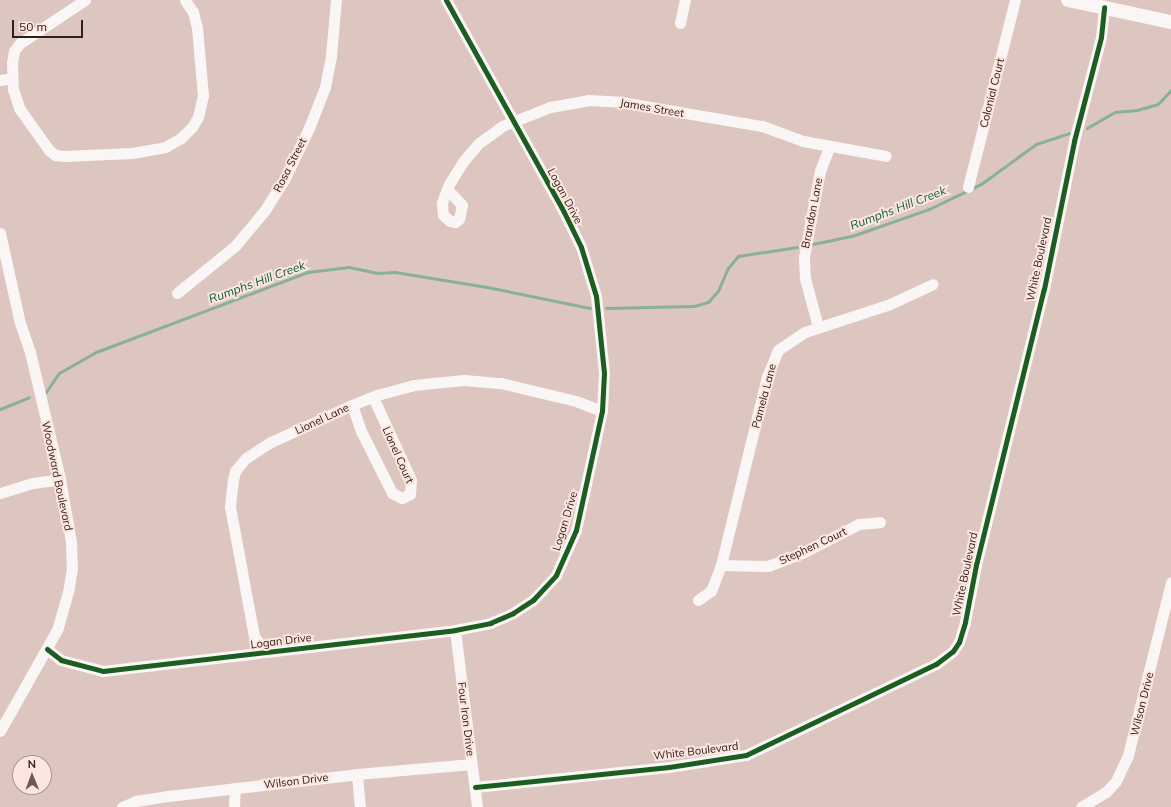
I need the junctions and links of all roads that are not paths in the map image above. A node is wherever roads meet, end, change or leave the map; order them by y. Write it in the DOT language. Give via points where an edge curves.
graph roads {
  1 [pos="85,0"];
  2 [pos="185,0"];
  3 [pos="336,0"];
  4 [pos="446,0"];
  5 [pos="684,0"];
  6 [pos="1015,0"];
  7 [pos="1068,0"];
  8 [pos="1104,7"];
  9 [pos="1171,22"];
  10 [pos="680,23"];
  11 [pos="12,78"];
  12 [pos="0,80"];
  13 [pos="514,121"];
  14 [pos="829,147"];
  15 [pos="886,156"];
  16 [pos="968,187"];
  17 [pos="447,189"];
  18 [pos="0,233"];
  19 [pos="4,267"];
  20 [pos="934,284"];
  21 [pos="177,293"];
  22 [pos="818,327"];
  23 [pos="373,397"];
  24 [pos="352,405"];
  25 [pos="602,411"];
  26 [pos="60,479"];
  27 [pos="0,493"];
  28 [pos="880,522"];
  29 [pos="722,565"];
  30 [pos="1171,582"];
  31 [pos="698,600"];
  32 [pos="455,630"];
  33 [pos="47,649"];
  34 [pos="266,652"];
  35 [pos="0,731"];
  36 [pos="472,764"];
  37 [pos="357,774"];
  38 [pos="475,787"];
  39 [pos="235,788"];
  40 [pos="122,807"];
  41 [pos="234,807"];
  42 [pos="360,807"];
  43 [pos="477,807"];
  44 [pos="1081,807"];
  1 -- 11 [label="street" via="20,43 14,51"];
  2 -- 11 [label="street" via="197,28 203,96 192,127 181,138 165,147 132,152 55,155 19,108"];
  3 -- 21 [label="street, Rosa Street" via="331,55 324,87 309,128 284,180 265,210 235,246"];
  4 -- 13 [label="street, Logan Drive"];
  5 -- 10 [label="street"];
  6 -- 16 [label="street, Colonial Court"];
  7 -- 8 [label="street"];
  8 -- 9 [label="street"];
  8 -- 38 [label="street, White Boulevard" via="1101,37 1074,141 1044,289 976,565 965,622 959,642 953,651 936,664 746,754 668,767"];
  11 -- 12 [label="street"];
  13 -- 14 [label="street, James Street" via="568,102 609,101 762,126"];
  13 -- 17 [label="street, James Street" via="490,133 479,143 467,156"];
  13 -- 25 [label="street, Logan Drive" via="564,212 589,272 597,302 603,347"];
  14 -- 15 [label="street, James Street"];
  14 -- 22 [label="street, Brandon Lane" via="820,171 804,257 805,278"];
  18 -- 19 [label="street, Woodward Boulevard"];
  19 -- 26 [label="street, Woodward Boulevard" via="30,352"];
  20 -- 22 [label="street, Pamela Lane" via="890,304"];
  22 -- 29 [label="street, Pamela Lane" via="784,344 770,367"];
  23 -- 24 [label="street, Lionel Lane"];
  23 -- 24 [label="street, Lionel Court" via="411,480 410,494 402,498 392,493 361,431"];
  23 -- 25 [label="street, Lionel Lane" via="414,384 482,381 559,396"];
  24 -- 34 [label="street, Lionel Lane" via="262,447 246,458 234,476 230,508 238,555 254,636"];
  25 -- 32 [label="street, Logan Drive" via="576,530 556,575 541,593 514,613 490,623"];
  26 -- 27 [label="street" via="33,483"];
  26 -- 33 [label="street, Woodward Boulevard" via="71,542 72,568 65,604"];
  28 -- 29 [label="street, Stephen Court" via="859,524 802,553 768,566"];
  29 -- 31 [label="street, Pamela Lane" via="711,591"];
  30 -- 44 [label="street, Wilson Drive" via="1128,755 1116,781 1106,792"];
  32 -- 34 [label="street, Logan Drive"];
  32 -- 36 [label="street, Four Iron Drive"];
  33 -- 34 [label="street, Logan Drive" via="61,660 103,671"];
  33 -- 35 [label="street, Woodward Boulevard"];
  36 -- 37 [label="street, Wilson Drive"];
  36 -- 38 [label="street, Four Iron Drive"];
  37 -- 39 [label="street, Wilson Drive"];
  37 -- 42 [label="street"];
  38 -- 43 [label="street, Four Iron Drive"];
  39 -- 40 [label="street, Wilson Drive" via="136,801"];
  39 -- 41 [label="street"];
}
